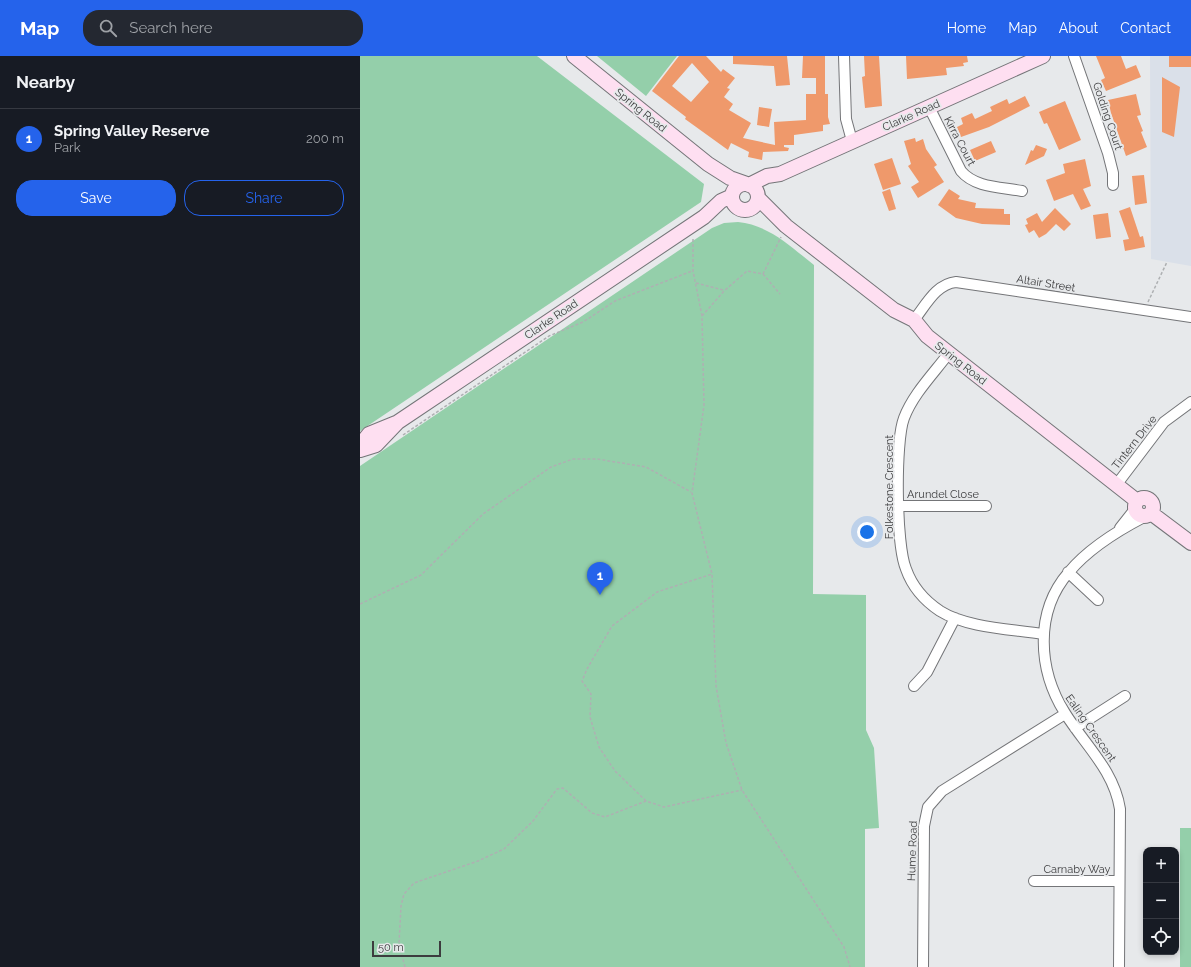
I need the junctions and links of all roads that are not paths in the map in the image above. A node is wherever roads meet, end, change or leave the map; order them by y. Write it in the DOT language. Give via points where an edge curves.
graph roads {
  1 [pos="574,56"];
  2 [pos="844,56"];
  3 [pos="1043,56"];
  4 [pos="1074,56"];
  5 [pos="929,107"];
  6 [pos="852,141"];
  7 [pos="708,164"];
  8 [pos="780,174"];
  9 [pos="748,185"];
  10 [pos="1113,185"];
  11 [pos="1022,191"];
  12 [pos="732,195"];
  13 [pos="758,197"];
  14 [pos="744,210"];
  15 [pos="699,220"];
  16 [pos="786,226"];
  17 [pos="1191,317"];
  18 [pos="914,320"];
  19 [pos="949,353"];
  20 [pos="1191,402"];
  21 [pos="398,422"];
  22 [pos="360,445"];
  23 [pos="360,450"];
  24 [pos="1117,484"];
  25 [pos="899,506"];
  26 [pos="986,506"];
  27 [pos="1142,510"];
  28 [pos="1191,543"];
  29 [pos="1068,572"];
  30 [pos="1098,600"];
  31 [pos="955,618"];
  32 [pos="1043,634"];
  33 [pos="914,686"];
  34 [pos="1125,696"];
  35 [pos="1065,714"];
  36 [pos="1075,728"];
  37 [pos="1034,881"];
  38 [pos="1119,881"];
  39 [pos="923,967"];
  40 [pos="1119,967"];
  1 -- 7 [label="main road, Spring Road"];
  2 -- 6 [label="street" via="846,119"];
  3 -- 5 [label="main road, Clarke Road"];
  4 -- 10 [label="street, Golding Court" via="1108,153"];
  5 -- 6 [label="main road, Clarke Road"];
  5 -- 11 [label="street, Kirra Court" via="967,178 975,182"];
  6 -- 8 [label="main road, Clarke Road"];
  7 -- 9 [label="main road, Spring Road" via="730,178"];
  7 -- 12 [label="main road, Spring Road"];
  8 -- 9 [label="main road, Clarke Road" via="767,176"];
  8 -- 13 [label="main road, Clarke Road"];
  9 -- 12 [label="main road" via="738,186"];
  9 -- 13 [label="main road" via="755,190"];
  12 -- 14 [label="main road" via="733,203"];
  12 -- 15 [label="main road, Clarke Road"];
  13 -- 14 [label="main road" via="754,206"];
  13 -- 16 [label="main road, Spring Road"];
  14 -- 15 [label="main road, Clarke Road"];
  14 -- 16 [label="main road, Spring Road"];
  15 -- 21 [label="main road, Clarke Road"];
  16 -- 18 [label="main road, Spring Road" via="894,310"];
  17 -- 18 [label="street, Altair Street" via="956,282 938,289"];
  18 -- 19 [label="main road, Spring Road" via="927,336"];
  19 -- 24 [label="main road, Spring Road"];
  19 -- 25 [label="street, Folkestone Crescent" via="912,402 904,418 900,438"];
  20 -- 24 [label="street, Tintern Drive" via="1164,422"];
  21 -- 22 [label="main road, Clarke Road" via="368,434"];
  21 -- 23 [label="main road, Clarke Road" via="376,445"];
  24 -- 27 [label="main road, Spring Road"];
  25 -- 26 [label="street, Arundel Close"];
  25 -- 31 [label="street, Folkestone Crescent" via="902,555 910,580 926,600"];
  27 -- 28 [label="main road, Spring Road"];
  27 -- 29 [label="street, Ealing Crescent" via="1078,561"];
  29 -- 30 [label="street"];
  29 -- 32 [label="street, Ealing Crescent" via="1050,603"];
  31 -- 32 [label="street, Folkestone Crescent"];
  31 -- 33 [label="street" via="927,672"];
  32 -- 35 [label="street, Ealing Crescent" via="1047,672 1052,690"];
  34 -- 36 [label="street"];
  35 -- 36 [label="street, Ealing Crescent"];
  35 -- 39 [label="street, Hume Road" via="948,787 930,803 924,826"];
  36 -- 38 [label="street, Ealing Crescent" via="1109,774 1117,793 1120,808"];
  37 -- 38 [label="street, Carnaby Way"];
  38 -- 40 [label="street, Ealing Crescent"];
}
